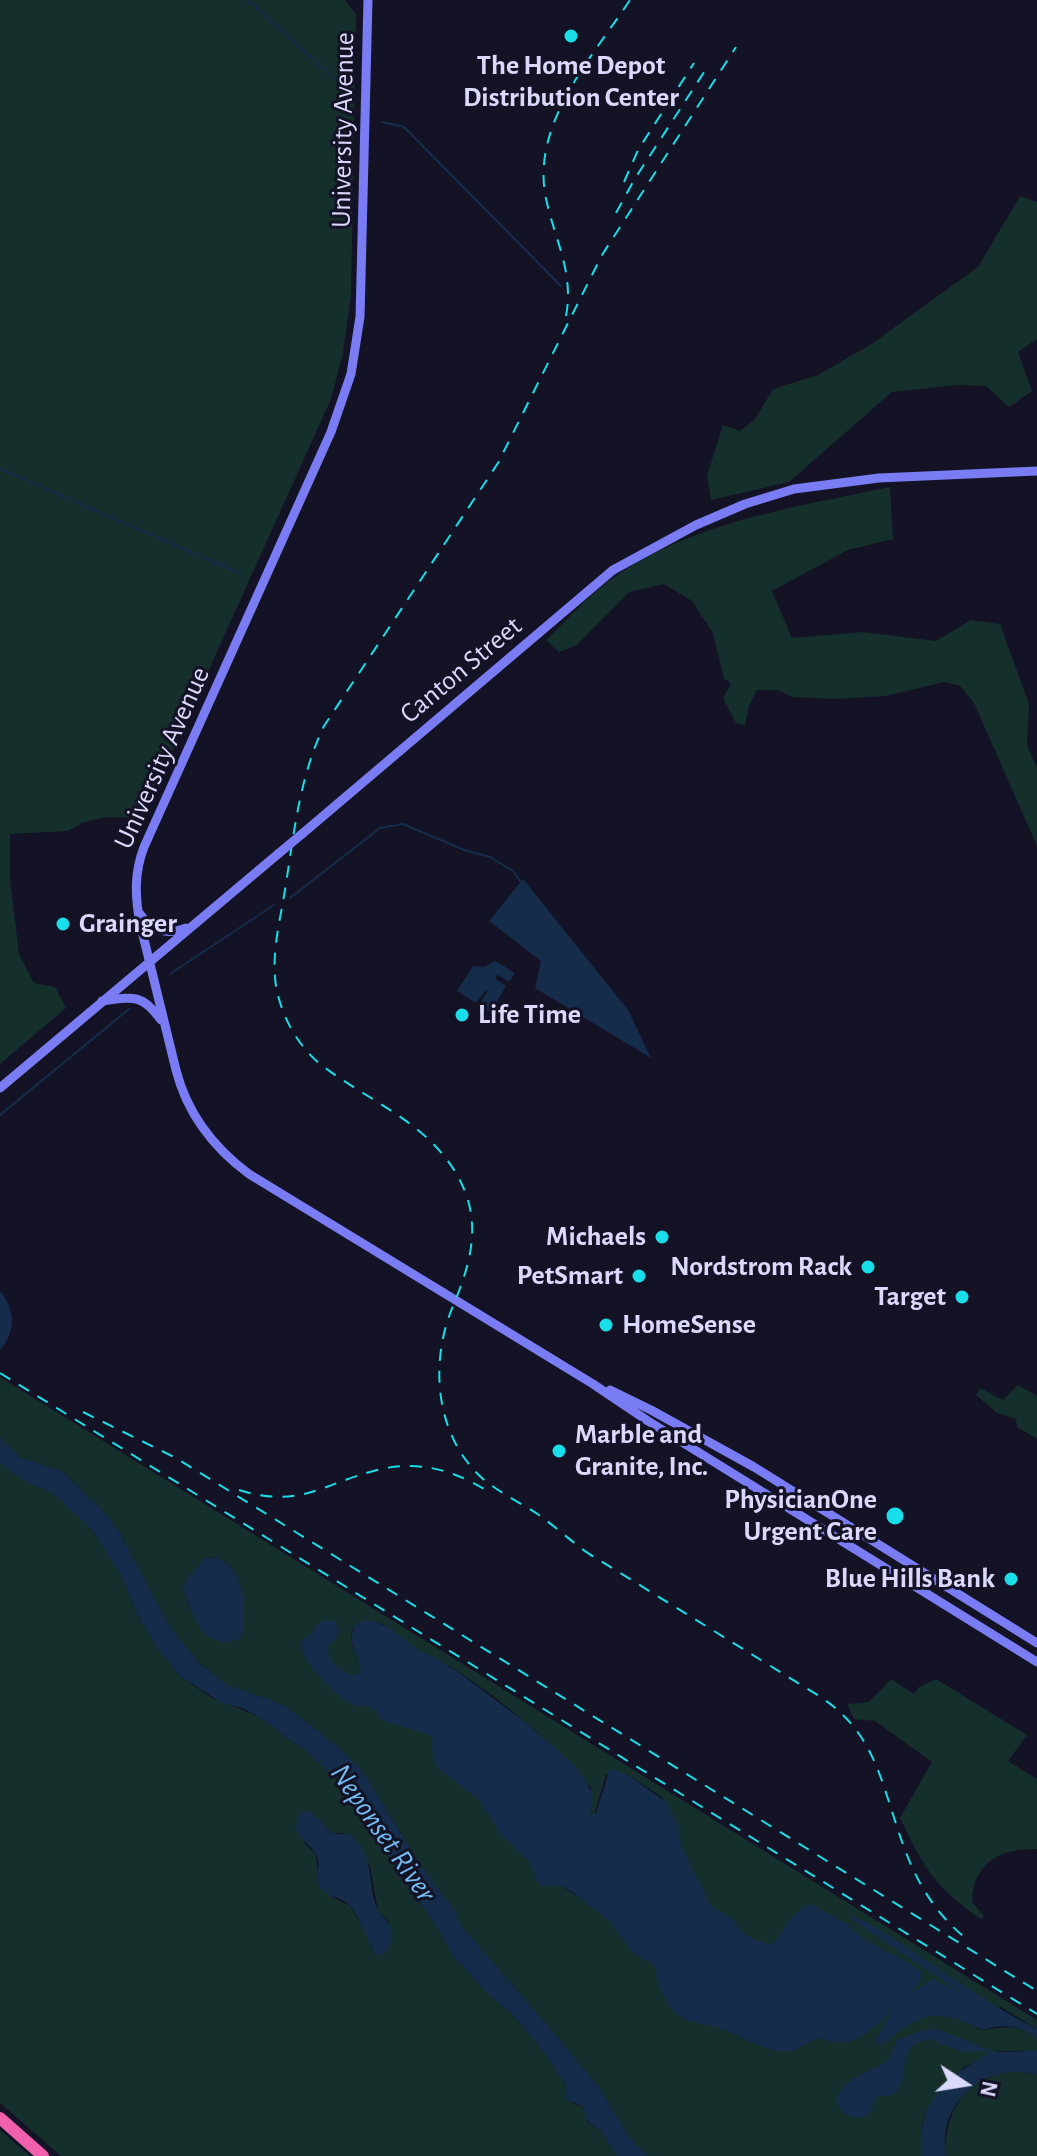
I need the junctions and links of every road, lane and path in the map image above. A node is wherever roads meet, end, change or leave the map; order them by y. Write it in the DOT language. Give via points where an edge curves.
graph roads {
  1 [pos="368,0"];
  2 [pos="1037,471"];
  3 [pos="137,908"];
  4 [pos="190,927"];
  5 [pos="150,961"];
  6 [pos="102,1001"];
  7 [pos="165,1027"];
  8 [pos="0,1088"];
  9 [pos="593,1384"];
  10 [pos="1037,1643"];
  11 [pos="1037,1662"];
  12 [pos="0,2118"];
  13 [pos="43,2156"];
  1 -- 3 [label="main road, University Avenue" via="360,317 351,374 331,432 144,847 136,879"];
  2 -- 4 [label="main road, Canton Street, bridge" via="879,478 794,489 696,525 629,560"];
  3 -- 4 [label="main road" via="159,930"];
  3 -- 5 [label="main road, University Avenue"];
  4 -- 5 [label="main road, Canton Street"];
  5 -- 6 [label="main road, Canton Street"];
  5 -- 7 [label="main road, University Avenue"];
  6 -- 7 [label="main road" via="142,1000"];
  6 -- 8 [label="main road, Canton Street"];
  7 -- 9 [label="main road, University Avenue" via="177,1077 197,1120 235,1163"];
  9 -- 10 [label="main road, University Avenue" via="741,1459"];
  9 -- 11 [label="main road, University Avenue"];
  12 -- 13 [label="highway"];
}
